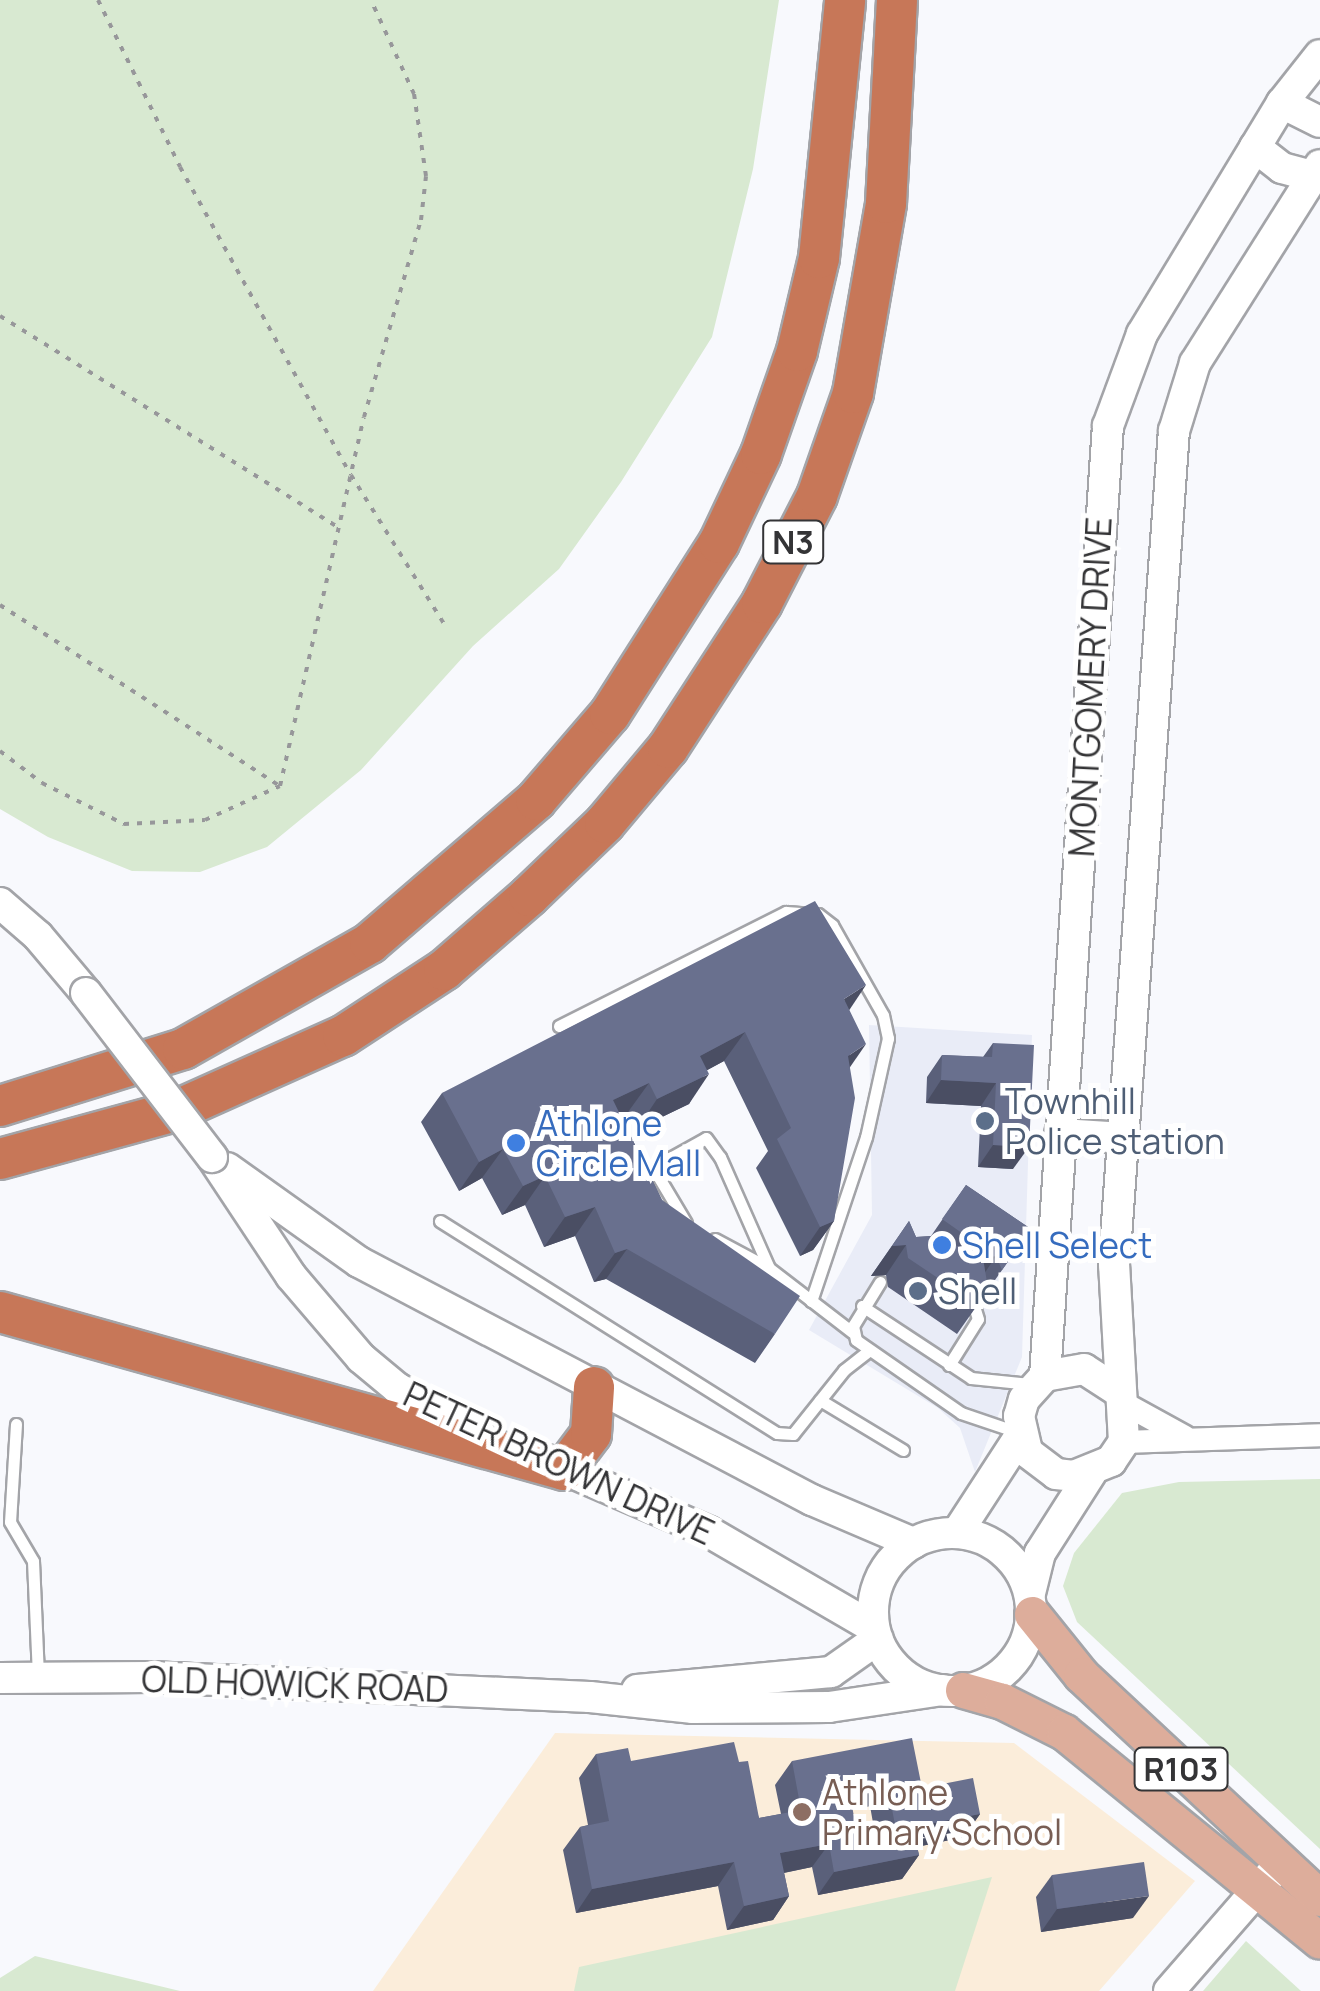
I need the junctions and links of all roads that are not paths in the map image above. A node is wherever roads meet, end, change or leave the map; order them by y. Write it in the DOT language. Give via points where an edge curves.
graph roads {
  1 [pos="845,0"];
  2 [pos="896,0"];
  3 [pos="1320,56"];
  4 [pos="1282,103"];
  5 [pos="1320,122"];
  6 [pos="1255,146"];
  7 [pos="1316,171"];
  8 [pos="0,903"];
  9 [pos="558,1026"];
  10 [pos="0,1106"];
  11 [pos="1060,1134"];
  12 [pos="1125,1138"];
  13 [pos="212,1157"];
  14 [pos="0,1159"];
  15 [pos="440,1221"];
  16 [pos="769,1268"];
  17 [pos="880,1282"];
  18 [pos="970,1293"];
  19 [pos="812,1301"];
  20 [pos="862,1306"];
  21 [pos="0,1312"];
  22 [pos="852,1332"];
  23 [pos="868,1351"];
  24 [pos="948,1365"];
  25 [pos="1039,1380"];
  26 [pos="594,1387"];
  27 [pos="1121,1397"];
  28 [pos="820,1400"];
  29 [pos="16,1424"];
  30 [pos="1020,1434"];
  31 [pos="1320,1435"];
  32 [pos="1185,1437"];
  33 [pos="1124,1442"];
  34 [pos="902,1450"];
  35 [pos="564,1470"];
  36 [pos="1091,1474"];
  37 [pos="957,1533"];
  38 [pos="913,1543"];
  39 [pos="1031,1604"];
  40 [pos="876,1633"];
  41 [pos="38,1675"];
  42 [pos="0,1678"];
  43 [pos="953,1690"];
  44 [pos="590,1697"];
  45 [pos="1282,1862"];
  46 [pos="1258,1889"];
  47 [pos="1320,1898"];
  48 [pos="1320,1942"];
  49 [pos="1169,1991"];
  1 -- 10 [label="highway, N3" via="820,258 796,351 761,454 719,543 610,714 536,800 370,943 182,1049"];
  2 -- 14 [label="highway, N3" via="886,202 852,394 817,496 762,603 668,748 605,823 528,896 444,970 344,1036 175,1111"];
  3 -- 4 [label="street, MONTGOMERY DRIVE"];
  4 -- 5 [label="street"];
  4 -- 6 [label="street, MONTGOMERY DRIVE"];
  6 -- 7 [label="street" via="1270,162"];
  6 -- 11 [label="street, MONTGOMERY DRIVE" via="1142,334 1108,426"];
  7 -- 12 [label="street, MONTGOMERY DRIVE" via="1179,398 1146,775"];
  8 -- 13 [label="street, PETER BROWN DRIVE, bridge" via="86,993"];
  9 -- 19 [label="lane" via="786,912 818,914 832,926 883,1015 888,1038 866,1138"];
  11 -- 12 [label="street"];
  11 -- 25 [label="street, MONTGOMERY DRIVE"];
  12 -- 27 [label="street, MONTGOMERY DRIVE" via="1114,1265"];
  13 -- 26 [label="street, PETER BROWN DRIVE" via="359,1262"];
  13 -- 35 [label="street, PETER BROWN DRIVE" via="280,1262 361,1358 439,1413"];
  15 -- 28 [label="lane" via="777,1433 793,1434"];
  16 -- 16 [label="lane" via="686,1223 658,1176 661,1163 697,1139 713,1143"];
  16 -- 19 [label="lane"];
  17 -- 20 [label="lane"];
  18 -- 24 [label="lane" via="978,1319"];
  19 -- 22 [label="lane"];
  20 -- 22 [label="lane"];
  20 -- 24 [label="lane"];
  21 -- 35 [label="highway"];
  22 -- 23 [label="lane"];
  23 -- 28 [label="lane"];
  23 -- 30 [label="lane" via="961,1413"];
  24 -- 25 [label="lane" via="987,1382"];
  25 -- 27 [label="street" via="1084,1369"];
  25 -- 30 [label="street" via="1024,1398"];
  26 -- 35 [label="highway" via="591,1434"];
  26 -- 38 [label="street, PETER BROWN DRIVE" via="812,1500"];
  27 -- 32 [label="street"];
  27 -- 33 [label="street"];
  28 -- 34 [label="lane"];
  29 -- 41 [label="lane" via="10,1522 33,1561"];
  30 -- 36 [label="street" via="1040,1465"];
  30 -- 37 [label="street"];
  31 -- 32 [label="street"];
  32 -- 33 [label="street"];
  33 -- 36 [label="street" via="1111,1462"];
  35 -- 40 [label="street, PETER BROWN DRIVE" via="709,1532"];
  36 -- 39 [label="street" via="1040,1553"];
  37 -- 38 [label="street"];
  37 -- 39 [label="street, R103" via="1003,1551"];
  38 -- 40 [label="street" via="880,1579"];
  39 -- 43 [label="street, R103" via="1028,1636 1003,1673"];
  39 -- 45 [label="main road, R103" via="1081,1676"];
  40 -- 43 [label="street, R103" via="903,1674"];
  40 -- 44 [label="street, OLD HOWICK ROAD / R103" via="831,1672"];
  41 -- 42 [label="street, OLD HOWICK ROAD / R103"];
  41 -- 44 [label="street, OLD HOWICK ROAD / R103"];
  43 -- 44 [label="street, OLD HOWICK ROAD / R103" via="830,1707 693,1708"];
  43 -- 46 [label="main road, R103" via="1002,1700 1064,1732"];
  45 -- 46 [label="street"];
  45 -- 47 [label="main road, R103"];
  46 -- 48 [label="main road, R103"];
  46 -- 49 [label="street"];
}
